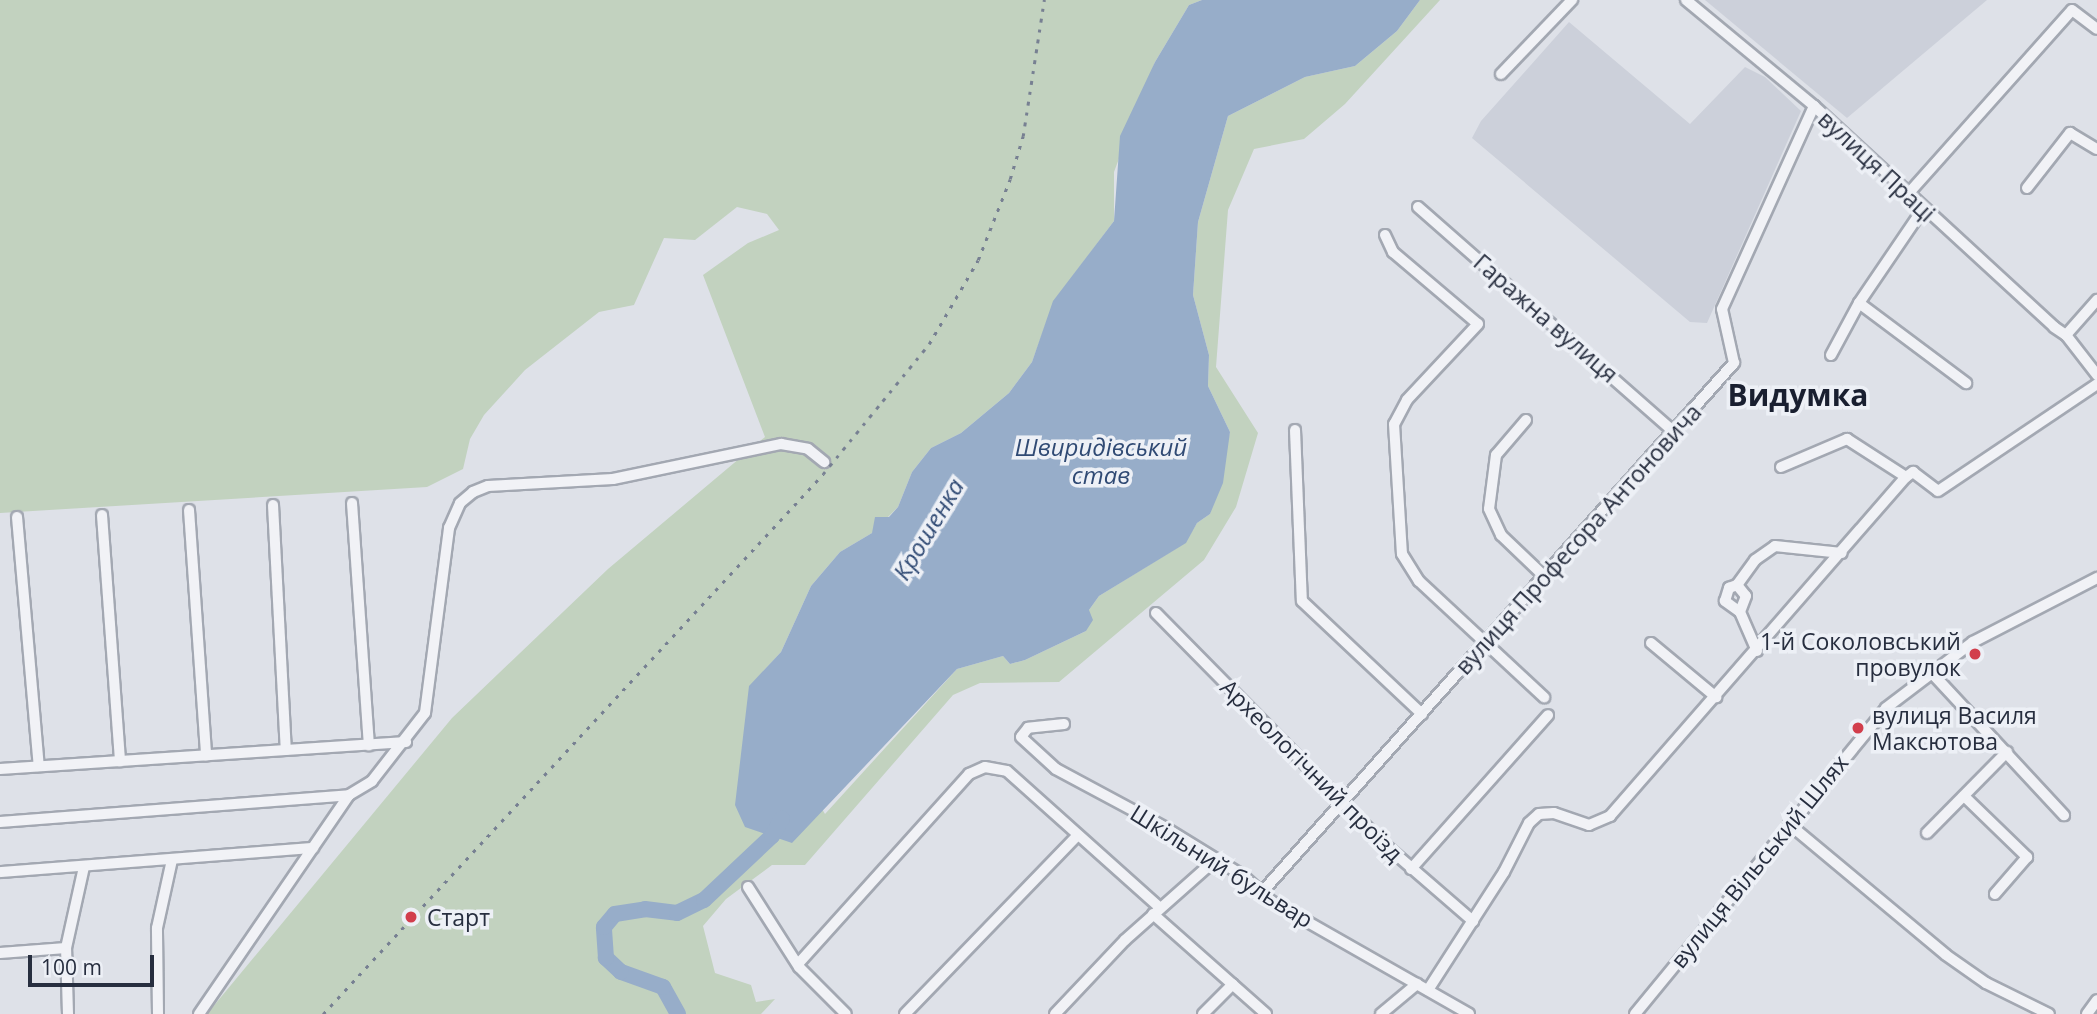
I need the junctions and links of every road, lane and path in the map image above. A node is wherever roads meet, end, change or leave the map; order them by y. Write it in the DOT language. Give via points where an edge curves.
graph roads {
  1 [pos="1572,0"];
  2 [pos="1686,0"];
  3 [pos="2097,29"];
  4 [pos="1501,74"];
  5 [pos="1814,106"];
  6 [pos="2097,149"];
  7 [pos="2027,188"];
  8 [pos="1908,194"];
  9 [pos="1418,207"];
  10 [pos="1923,209"];
  11 [pos="1385,235"];
  12 [pos="2097,300"];
  13 [pos="1859,303"];
  14 [pos="2066,334"];
  15 [pos="1832,355"];
  16 [pos="2097,375"];
  17 [pos="1966,383"];
  18 [pos="2097,384"];
  19 [pos="1526,420"];
  20 [pos="1295,430"];
  21 [pos="1673,431"];
  22 [pos="824,462"];
  23 [pos="1781,467"];
  24 [pos="1906,477"];
  25 [pos="352,503"];
  26 [pos="273,505"];
  27 [pos="190,510"];
  28 [pos="102,515"];
  29 [pos="17,517"];
  30 [pos="1842,553"];
  31 [pos="1545,577"];
  32 [pos="2097,578"];
  33 [pos="1737,585"];
  34 [pos="1740,612"];
  35 [pos="1156,613"];
  36 [pos="1485,643"];
  37 [pos="1651,643"];
  38 [pos="1757,651"];
  39 [pos="1930,671"];
  40 [pos="1544,697"];
  41 [pos="1716,697"];
  42 [pos="1422,714"];
  43 [pos="1548,715"];
  44 [pos="1064,723"];
  45 [pos="406,742"];
  46 [pos="369,745"];
  47 [pos="286,750"];
  48 [pos="2007,752"];
  49 [pos="206,755"];
  50 [pos="120,761"];
  51 [pos="39,766"];
  52 [pos="0,769"];
  53 [pos="349,795"];
  54 [pos="1964,796"];
  55 [pos="1343,800"];
  56 [pos="2064,815"];
  57 [pos="0,822"];
  58 [pos="1789,824"];
  59 [pos="1927,833"];
  60 [pos="1077,836"];
  61 [pos="313,848"];
  62 [pos="172,860"];
  63 [pos="1214,861"];
  64 [pos="84,867"];
  65 [pos="1411,869"];
  66 [pos="0,872"];
  67 [pos="748,887"];
  68 [pos="1263,891"];
  69 [pos="1995,894"];
  70 [pos="1156,911"];
  71 [pos="1474,921"];
  72 [pos="66,948"];
  73 [pos="0,953"];
  74 [pos="798,964"];
  75 [pos="1233,984"];
  76 [pos="1417,984"];
  77 [pos="1428,990"];
  78 [pos="2097,1000"];
  79 [pos="68,1014"];
  80 [pos="159,1014"];
  81 [pos="199,1014"];
  82 [pos="846,1014"];
  83 [pos="905,1014"];
  84 [pos="1055,1014"];
  85 [pos="1203,1014"];
  86 [pos="1266,1014"];
  87 [pos="1381,1014"];
  88 [pos="1469,1014"];
  89 [pos="1635,1014"];
  90 [pos="2049,1014"];
  91 [pos="2087,1014"];
  1 -- 4 [label="street"];
  2 -- 5 [label="street, вулиця Праці"];
  3 -- 8 [label="street" via="2072,10"];
  5 -- 8 [label="street, вулиця Праці"];
  5 -- 21 [label="street, вулиця Професора Антоновича" via="1721,309 1734,363"];
  6 -- 7 [label="street" via="2070,133"];
  8 -- 10 [label="street, вулиця Праці"];
  9 -- 21 [label="street, Гаражна вулиця"];
  10 -- 13 [label="street"];
  10 -- 14 [label="street, вулиця Праці"];
  11 -- 36 [label="street" via="1393,252 1478,324 1406,400 1394,424 1402,554 1419,581"];
  12 -- 14 [label="street"];
  13 -- 15 [label="street"];
  13 -- 17 [label="street"];
  14 -- 16 [label="street, вулиця Праці"];
  18 -- 24 [label="street" via="1937,491 1913,472"];
  19 -- 31 [label="street" via="1496,455 1489,509 1501,535"];
  20 -- 42 [label="street" via="1302,601"];
  21 -- 31 [label="street, вулиця Професора Антоновича"];
  22 -- 45 [label="street" via="808,449 781,444 613,479 488,486 473,492 460,503 449,528 425,713"];
  23 -- 24 [label="street" via="1847,439"];
  24 -- 30 [label="street"];
  25 -- 46 [label="street"];
  26 -- 47 [label="street"];
  27 -- 49 [label="street"];
  28 -- 50 [label="street"];
  29 -- 51 [label="street"];
  30 -- 33 [label="street" via="1775,546 1755,560"];
  30 -- 38 [label="street"];
  31 -- 36 [label="street, вулиця Професора Антоновича"];
  32 -- 39 [label="street, вулиця Вільський Шлях" via="1973,642"];
  33 -- 34 [label="street" via="1746,596"];
  33 -- 34 [label="street" via="1729,588 1725,601"];
  34 -- 38 [label="street"];
  35 -- 55 [label="street, Археологічний проїзд"];
  36 -- 40 [label="street"];
  36 -- 42 [label="street, вулиця Професора Антоновича"];
  37 -- 41 [label="street"];
  38 -- 41 [label="street"];
  39 -- 48 [label="street"];
  39 -- 58 [label="street, вулиця Вільський Шлях" via="1870,724"];
  41 -- 71 [label="street" via="1610,817 1589,825 1554,813 1539,814"];
  42 -- 55 [label="street, вулиця Професора Антоновича"];
  43 -- 65 [label="street"];
  44 -- 63 [label="street, Шкільний бульвар" via="1028,728 1021,737 1056,769 1164,827"];
  45 -- 46 [label="street"];
  45 -- 53 [label="street" via="372,781"];
  46 -- 47 [label="street"];
  47 -- 49 [label="street"];
  48 -- 54 [label="street"];
  48 -- 56 [label="street"];
  49 -- 50 [label="street"];
  50 -- 51 [label="street"];
  51 -- 52 [label="street"];
  53 -- 57 [label="street"];
  53 -- 61 [label="street"];
  54 -- 59 [label="street"];
  54 -- 69 [label="street" via="2027,857"];
  55 -- 65 [label="street, Археологічний проїзд"];
  55 -- 68 [label="street, вулиця Професора Антоновича"];
  58 -- 89 [label="street, вулиця Вільський Шлях"];
  58 -- 90 [label="street" via="1946,955 1986,983"];
  60 -- 70 [label="street"];
  60 -- 74 [label="street" via="1007,771 998,766 978,770"];
  60 -- 83 [label="street"];
  61 -- 62 [label="street"];
  61 -- 81 [label="street"];
  62 -- 64 [label="street"];
  62 -- 80 [label="street" via="157,928"];
  63 -- 68 [label="street, Шкільний бульвар"];
  63 -- 70 [label="street"];
  64 -- 66 [label="street"];
  64 -- 72 [label="street"];
  65 -- 71 [label="street, Археологічний проїзд"];
  67 -- 74 [label="street"];
  68 -- 76 [label="street, Шкільний бульвар" via="1271,901"];
  70 -- 75 [label="street"];
  70 -- 84 [label="street"];
  71 -- 77 [label="street"];
  72 -- 73 [label="street"];
  72 -- 79 [label="street"];
  74 -- 82 [label="street"];
  75 -- 85 [label="street"];
  75 -- 86 [label="street"];
  76 -- 77 [label="street, Шкільний бульвар"];
  76 -- 87 [label="street"];
  77 -- 88 [label="street, Шкільний бульвар"];
  78 -- 91 [label="street"];
}
